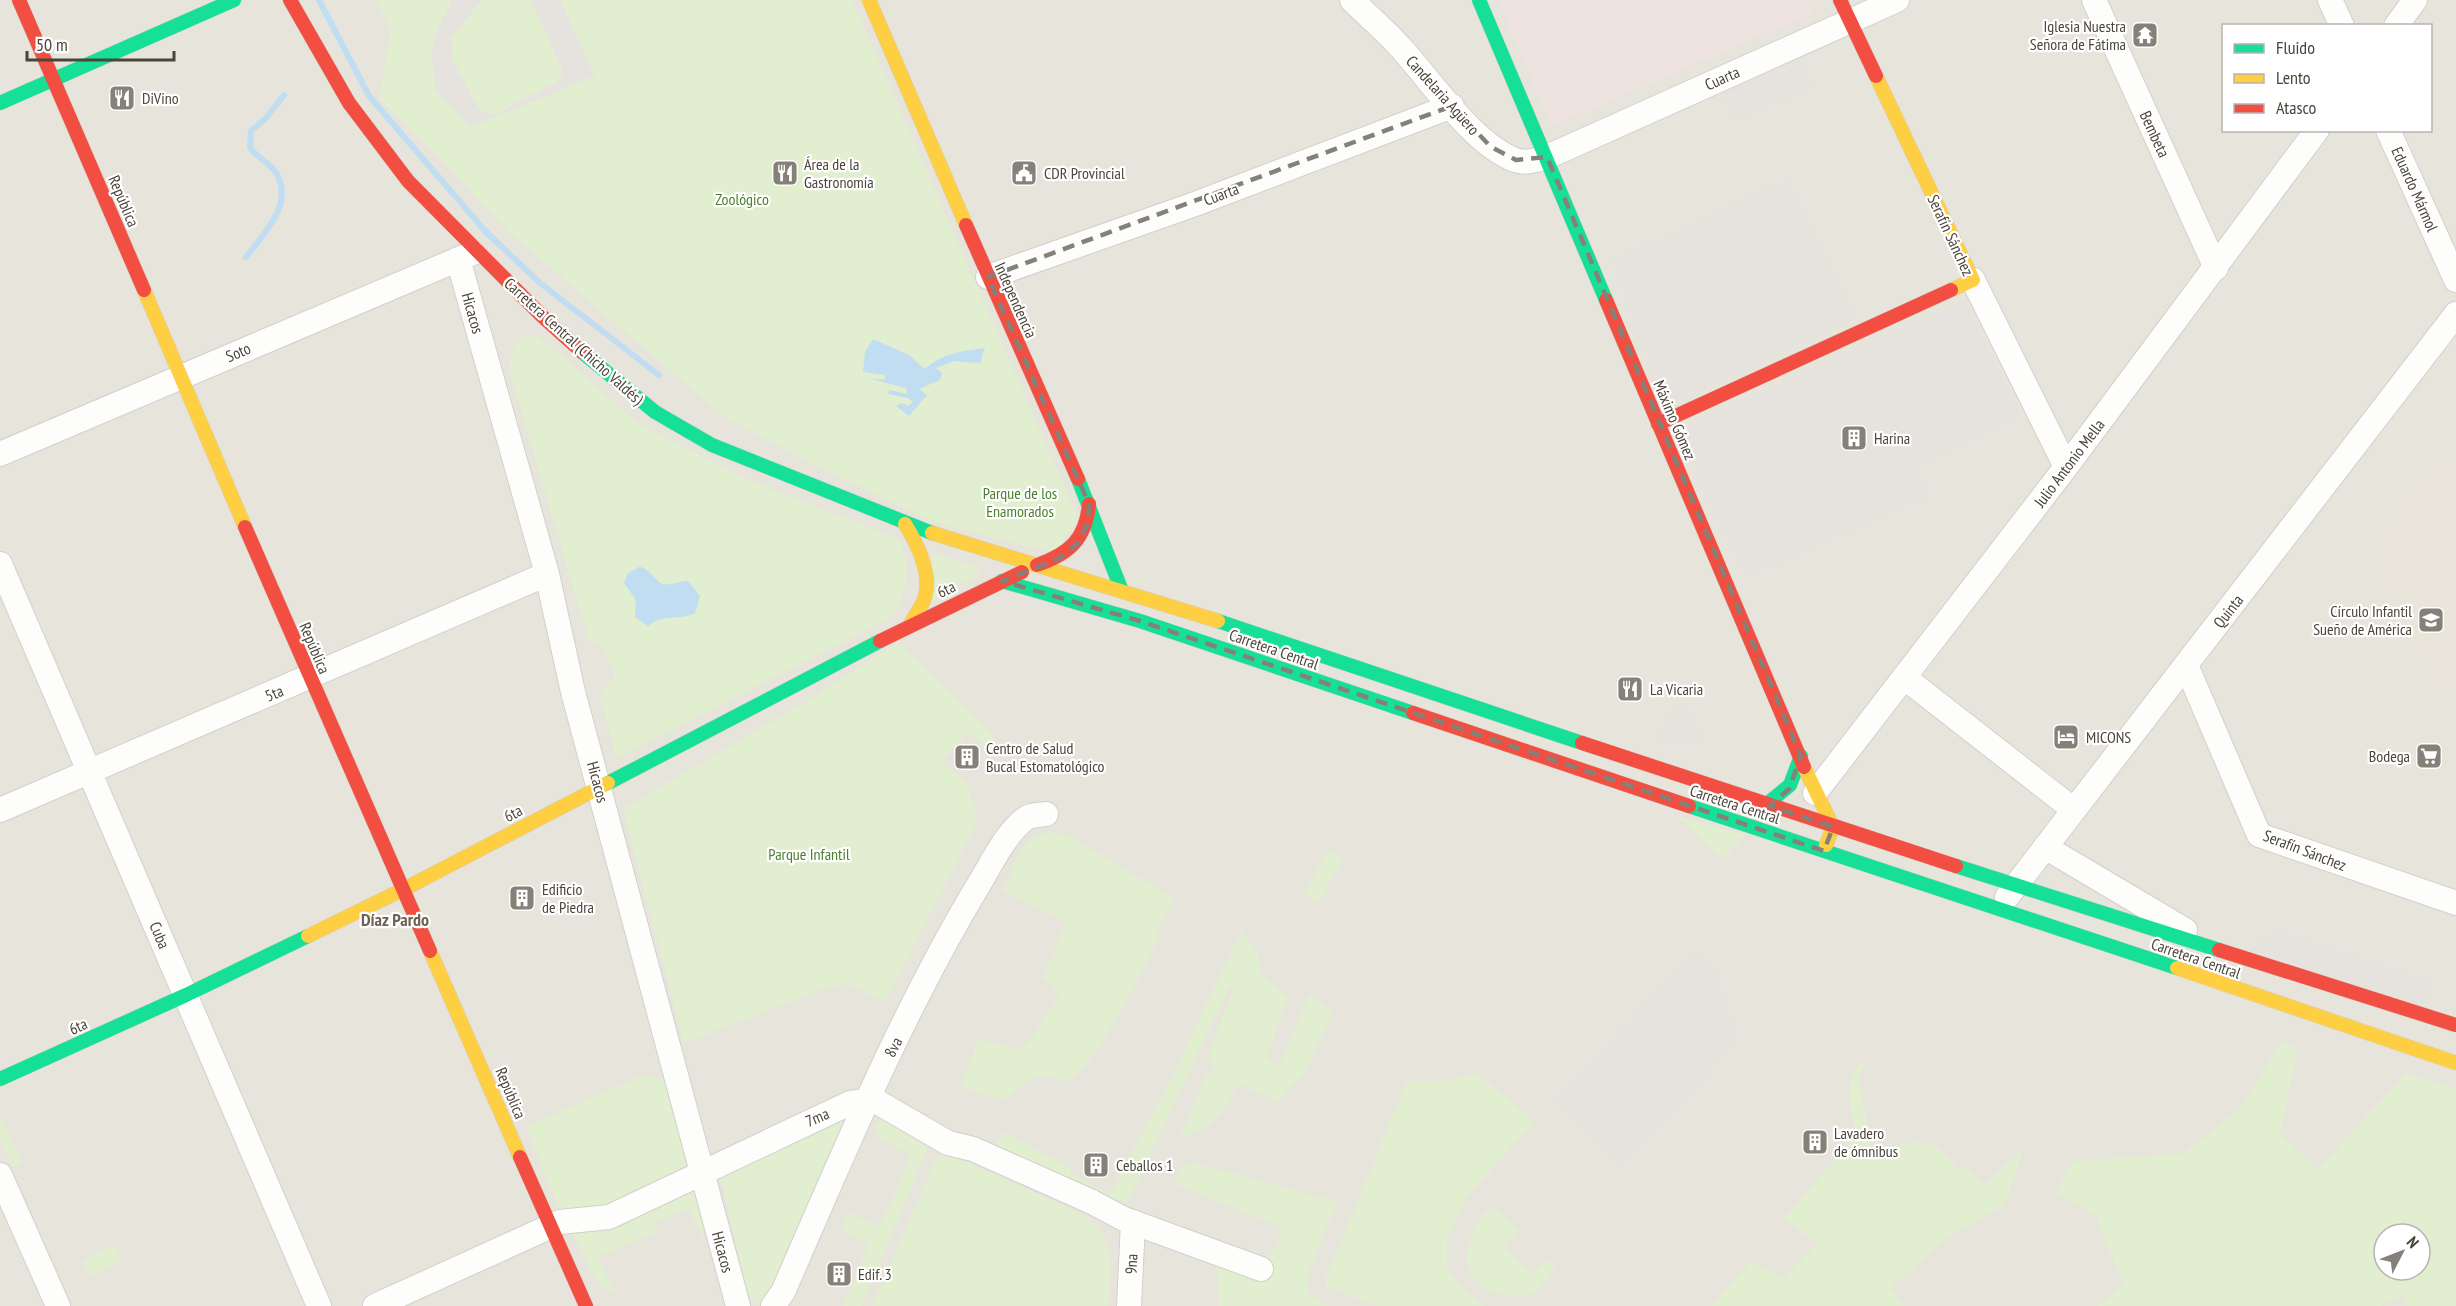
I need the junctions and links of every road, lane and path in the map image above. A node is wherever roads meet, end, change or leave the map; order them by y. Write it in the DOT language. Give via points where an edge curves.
graph roads {
  1 [pos="19,0"];
  2 [pos="234,0"];
  3 [pos="290,0"];
  4 [pos="869,0"];
  5 [pos="1352,0"];
  6 [pos="1479,0"];
  7 [pos="1840,0"];
  8 [pos="1897,0"];
  9 [pos="2094,0"];
  10 [pos="2330,0"];
  11 [pos="2415,0"];
  12 [pos="1850,22"];
  13 [pos="2341,24"];
  14 [pos="2397,24"];
  15 [pos="54,80"];
  16 [pos="0,103"];
  17 [pos="1452,106"];
  18 [pos="2316,132"];
  19 [pos="2389,132"];
  20 [pos="1547,157"];
  21 [pos="467,255"];
  22 [pos="2216,268"];
  23 [pos="988,277"];
  24 [pos="1973,280"];
  25 [pos="2456,280"];
  26 [pos="2456,315"];
  27 [pos="181,377"];
  28 [pos="1658,424"];
  29 [pos="0,454"];
  30 [pos="2066,467"];
  31 [pos="1089,504"];
  32 [pos="904,524"];
  33 [pos="0,564"];
  34 [pos="1037,565"];
  35 [pos="548,574"];
  36 [pos="1002,581"];
  37 [pos="1122,591"];
  38 [pos="1118,614"];
  39 [pos="910,625"];
  40 [pos="2186,665"];
  41 [pos="310,677"];
  42 [pos="1905,678"];
  43 [pos="1801,756"];
  44 [pos="90,772"];
  45 [pos="599,786"];
  46 [pos="1815,793"];
  47 [pos="1767,804"];
  48 [pos="0,810"];
  49 [pos="2074,810"];
  50 [pos="1046,814"];
  51 [pos="1833,827"];
  52 [pos="2045,847"];
  53 [pos="1824,851"];
  54 [pos="2018,886"];
  55 [pos="404,889"];
  56 [pos="2456,903"];
  57 [pos="1999,907"];
  58 [pos="2212,947"];
  59 [pos="186,995"];
  60 [pos="2456,1025"];
  61 [pos="2456,1063"];
  62 [pos="0,1079"];
  63 [pos="867,1099"];
  64 [pos="702,1171"];
  65 [pos="0,1175"];
  66 [pos="1133,1221"];
  67 [pos="552,1228"];
  68 [pos="1261,1269"];
  69 [pos="58,1306"];
  70 [pos="319,1306"];
  71 [pos="375,1306"];
  72 [pos="586,1306"];
  73 [pos="738,1306"];
  74 [pos="773,1306"];
  75 [pos="1129,1306"];
  1 -- 15 [label="main road, República"];
  2 -- 15 [label="main road"];
  3 -- 21 [label="main road, Carretera Central (Chicho Valdés)" via="349,103"];
  4 -- 23 [label="main road, Independencia"];
  5 -- 17 [label="street, Candelaria Agüero"];
  6 -- 20 [label="main road, Máximo Gómez"];
  7 -- 12 [label="main road, Serafín Sánchez"];
  8 -- 12 [label="street, Cuarta"];
  9 -- 22 [label="street, Bembeta"];
  10 -- 13 [label="street"];
  11 -- 14 [label="street"];
  12 -- 20 [label="street, Cuarta"];
  12 -- 24 [label="main road, Serafín Sánchez"];
  15 -- 16 [label="main road"];
  15 -- 27 [label="main road, República"];
  17 -- 20 [label="street, Candelaria Agüero" via="1491,147 1516,160 1528,162"];
  17 -- 23 [label="street, Cuarta" via="1195,204"];
  18 -- 22 [label="street, Julio Antonio Mella"];
  19 -- 25 [label="street, Eduardo Mármol"];
  20 -- 28 [label="main road, Máximo Gómez"];
  21 -- 27 [label="street, Soto"];
  21 -- 32 [label="main road, Carretera Central (Chicho Valdés)" via="655,412 712,445"];
  21 -- 35 [label="street, Hicacos"];
  22 -- 30 [label="street, Julio Antonio Mella"];
  23 -- 31 [label="main road, Independencia"];
  24 -- 28 [label="main road"];
  24 -- 30 [label="street, Serafín Sánchez"];
  26 -- 40 [label="street, Quinta"];
  27 -- 29 [label="street, Soto"];
  27 -- 41 [label="main road, República"];
  28 -- 43 [label="main road, Máximo Gómez"];
  30 -- 42 [label="street, Julio Antonio Mella"];
  31 -- 34 [label="main road, 6ta" via="1088,523 1077,543 1058,559"];
  31 -- 37 [label="main road, Independencia"];
  32 -- 34 [label="main road, Carretera Central (Chicho Valdés)"];
  32 -- 39 [label="main road" via="919,547 925,578 925,597"];
  33 -- 44 [label="street, Cuba"];
  34 -- 36 [label="main road, 6ta"];
  34 -- 37 [label="main road, Carretera Central"];
  35 -- 41 [label="street, 5ta"];
  35 -- 45 [label="street, Hicacos" via="573,692"];
  36 -- 38 [label="main road, Carretera Central"];
  36 -- 39 [label="main road, 6ta"];
  37 -- 38 [label="main road"];
  37 -- 47 [label="main road, Carretera Central"];
  38 -- 53 [label="main road, Carretera Central"];
  39 -- 45 [label="main road, 6ta"];
  40 -- 49 [label="street, Quinta"];
  40 -- 56 [label="street, Serafín Sánchez" via="2259,835"];
  41 -- 44 [label="street, 5ta"];
  41 -- 55 [label="main road, República"];
  42 -- 46 [label="street, Julio Antonio Mella"];
  42 -- 49 [label="street"];
  43 -- 46 [label="main road, Máximo Gómez"];
  43 -- 47 [label="main road" via="1789,789"];
  44 -- 48 [label="street, 5ta"];
  44 -- 59 [label="street, Cuba"];
  45 -- 55 [label="main road, 6ta"];
  45 -- 64 [label="street, Hicacos"];
  46 -- 51 [label="main road, Máximo Gómez"];
  47 -- 51 [label="main road, Carretera Central"];
  49 -- 52 [label="street, Quinta"];
  50 -- 63 [label="street, 8va" via="1028,817 998,852 960,915"];
  51 -- 53 [label="main road"];
  51 -- 54 [label="main road, Carretera Central"];
  52 -- 54 [label="street, Quinta"];
  52 -- 58 [label="street"];
  53 -- 57 [label="main road, Carretera Central"];
  54 -- 57 [label="street, Quinta"];
  54 -- 58 [label="main road, Carretera Central"];
  55 -- 59 [label="main road, 6ta"];
  55 -- 67 [label="main road, República"];
  57 -- 61 [label="main road, Carretera Central"];
  58 -- 60 [label="main road, Carretera Central"];
  59 -- 62 [label="main road, 6ta"];
  59 -- 70 [label="street, Cuba"];
  63 -- 64 [label="street, 7ma" via="802,1123"];
  63 -- 66 [label="street" via="948,1143 974,1149"];
  63 -- 74 [label="street, 8va" via="783,1292"];
  64 -- 67 [label="street, 7ma" via="609,1217 568,1220"];
  64 -- 73 [label="street, Hicacos"];
  65 -- 69 [label="street"];
  66 -- 68 [label="street"];
  66 -- 75 [label="street, 9na"];
  67 -- 71 [label="street, 7ma"];
  67 -- 72 [label="main road, República"];
}
